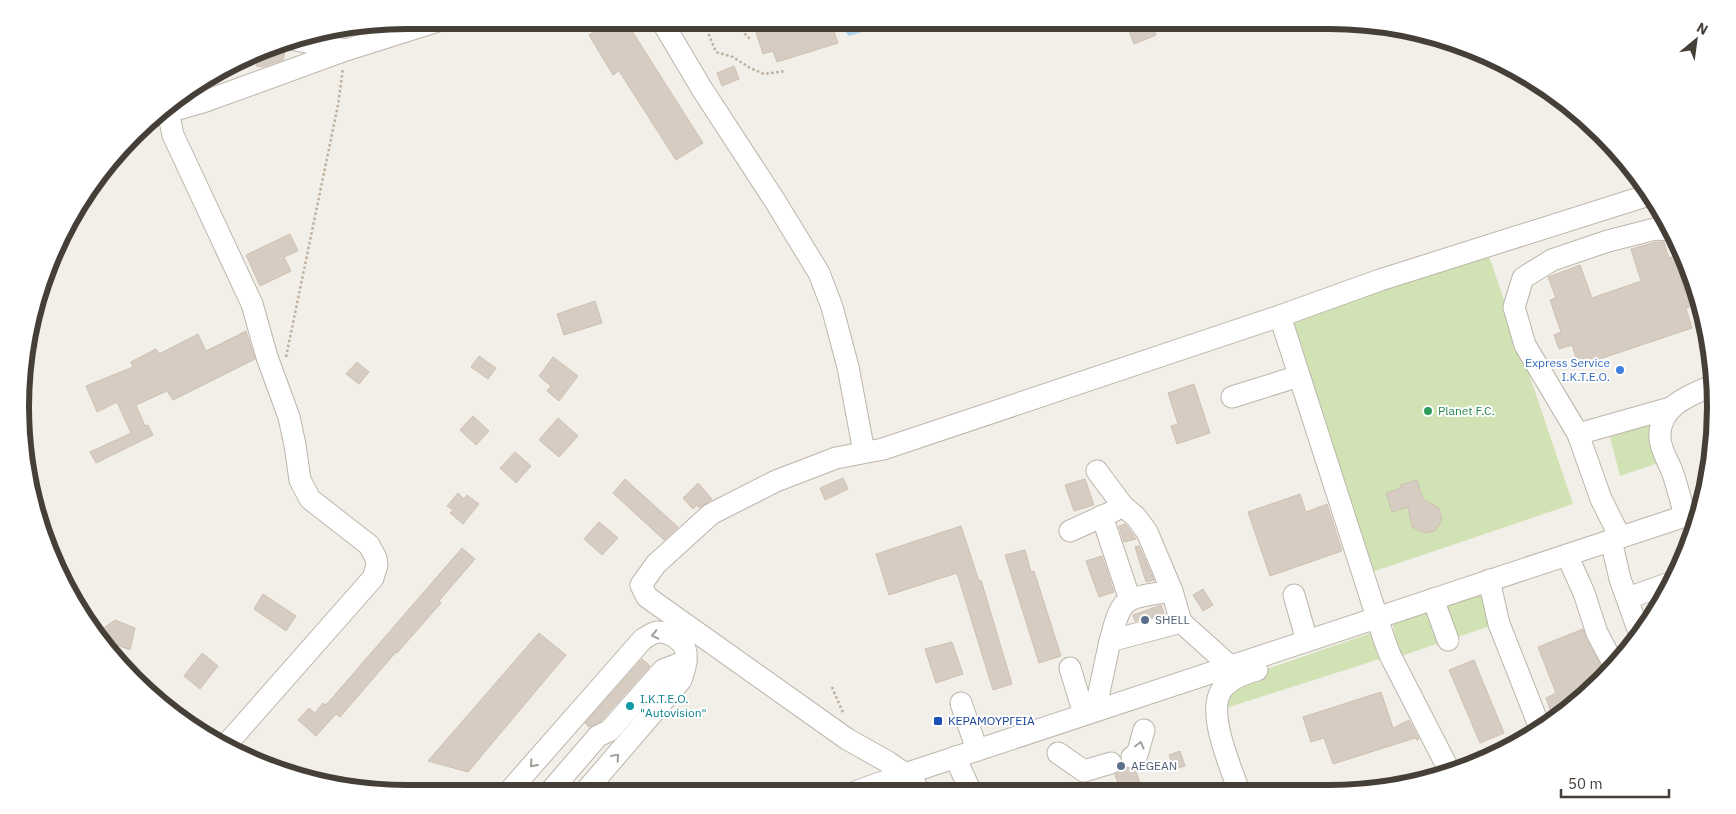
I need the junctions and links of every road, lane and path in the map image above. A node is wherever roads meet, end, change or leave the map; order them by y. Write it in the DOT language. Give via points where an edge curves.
graph roads {
  1 [pos="412,29"];
  2 [pos="666,29"];
  3 [pos="706,29"];
  4 [pos="742,29"];
  5 [pos="750,39"];
  6 [pos="308,42"];
  7 [pos="346,50"];
  8 [pos="786,71"];
  9 [pos="173,110"];
  10 [pos="165,117"];
  11 [pos="1644,197"];
  12 [pos="1663,229"];
  13 [pos="1280,316"];
  14 [pos="285,362"];
  15 [pos="1299,376"];
  16 [pos="1706,388"];
  17 [pos="1232,397"];
  18 [pos="1670,408"];
  19 [pos="1578,434"];
  20 [pos="864,452"];
  21 [pos="1098,471"];
  22 [pos="1123,506"];
  23 [pos="1692,513"];
  24 [pos="1102,516"];
  25 [pos="1070,530"];
  26 [pos="1616,539"];
  27 [pos="1567,554"];
  28 [pos="1489,580"];
  29 [pos="1662,587"];
  30 [pos="1172,591"];
  31 [pos="1294,595"];
  32 [pos="1628,598"];
  33 [pos="1433,599"];
  34 [pos="1130,600"];
  35 [pos="1181,622"];
  36 [pos="1378,622"];
  37 [pos="1637,626"];
  38 [pos="1448,640"];
  39 [pos="1110,641"];
  40 [pos="1306,641"];
  41 [pos="1611,659"];
  42 [pos="686,661"];
  43 [pos="1230,666"];
  44 [pos="1070,668"];
  45 [pos="961,703"];
  46 [pos="1089,712"];
  47 [pos="1538,723"];
  48 [pos="1144,730"];
  49 [pos="230,741"];
  50 [pos="549,746"];
  51 [pos="977,750"];
  52 [pos="1058,753"];
  53 [pos="955,757"];
  54 [pos="1132,757"];
  55 [pos="1111,763"];
  56 [pos="572,766"];
  57 [pos="1447,766"];
  58 [pos="905,774"];
  59 [pos="514,785"];
  60 [pos="556,785"];
  61 [pos="591,785"];
  62 [pos="874,785"];
  63 [pos="915,785"];
  64 [pos="968,785"];
  65 [pos="1238,785"];
  1 -- 7 [label="street"];
  2 -- 20 [label="street" via="819,273 848,367"];
  3 -- 8 [label="path" via="716,52 733,57 764,74"];
  4 -- 5 [label="path"];
  6 -- 7 [label="street"];
  7 -- 9 [label="street"];
  7 -- 14 [label="path" via="338,105"];
  10 -- 49 [label="street" via="252,304 289,417 300,480 310,499 369,545 377,565 372,578"];
  11 -- 13 [label="street" via="1380,280"];
  12 -- 19 [label="street" via="1608,241 1552,260 1523,278 1514,307 1525,345"];
  13 -- 15 [label="street"];
  13 -- 20 [label="street" via="883,449"];
  15 -- 17 [label="street"];
  15 -- 36 [label="street"];
  16 -- 18 [label="street"];
  18 -- 19 [label="street"];
  18 -- 23 [label="street" via="1661,422 1659,439"];
  19 -- 26 [label="street"];
  20 -- 58 [label="street" via="836,458 776,481 712,514 656,564 641,585 647,597 847,739"];
  21 -- 22 [label="street"];
  22 -- 24 [label="street"];
  22 -- 30 [label="street" via="1147,532"];
  23 -- 26 [label="street"];
  24 -- 25 [label="street"];
  24 -- 34 [label="street"];
  26 -- 27 [label="street"];
  26 -- 32 [label="street" via="1620,579"];
  27 -- 28 [label="street"];
  27 -- 41 [label="street" via="1597,633"];
  28 -- 33 [label="street"];
  28 -- 47 [label="street" via="1499,624"];
  29 -- 32 [label="street"];
  30 -- 34 [label="street"];
  30 -- 35 [label="street"];
  31 -- 40 [label="street"];
  32 -- 37 [label="street"];
  33 -- 36 [label="street"];
  33 -- 38 [label="street"];
  34 -- 39 [label="street" via="1117,618"];
  35 -- 39 [label="street"];
  35 -- 43 [label="street"];
  36 -- 40 [label="street"];
  36 -- 57 [label="street" via="1390,657"];
  36 -- 65 [label="street" via="1241,675 1224,686 1216,702"];
  39 -- 46 [label="street"];
  40 -- 43 [label="street"];
  42 -- 50 [label="street, one-way" via="684,646 676,638 655,632 643,639"];
  42 -- 56 [label="street" via="662,670"];
  61 -- 42 [label="street, one-way" via="679,684"];
  43 -- 46 [label="street"];
  44 -- 46 [label="street"];
  45 -- 51 [label="street"];
  46 -- 51 [label="street"];
  54 -- 48 [label="street, one-way" via="1137,755"];
  50 -- 56 [label="street"];
  50 -- 59 [label="street, one-way"];
  51 -- 53 [label="street"];
  52 -- 55 [label="street" via="1084,771"];
  53 -- 58 [label="street"];
  53 -- 64 [label="street"];
  56 -- 60 [label="street"];
  58 -- 62 [label="street"];
  58 -- 63 [label="street"];
}
